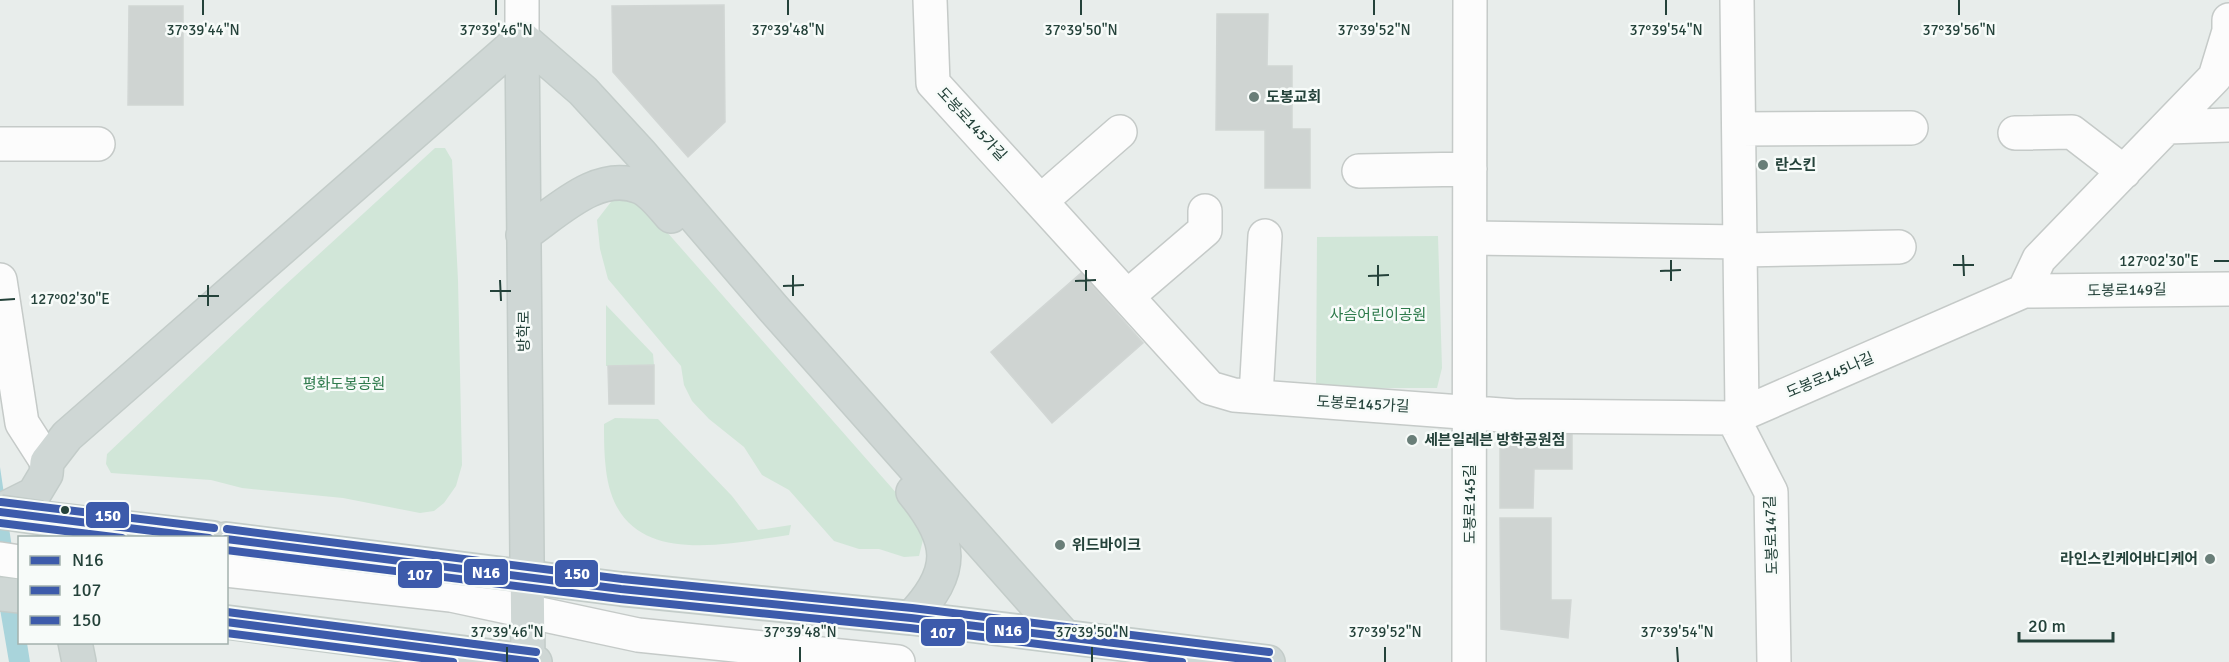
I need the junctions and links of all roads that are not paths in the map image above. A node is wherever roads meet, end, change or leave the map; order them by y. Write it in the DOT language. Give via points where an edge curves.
graph roads {
  1 [pos="522,0"];
  2 [pos="930,0"];
  3 [pos="1470,0"];
  4 [pos="1737,0"];
  5 [pos="2229,20"];
  6 [pos="522,38"];
  7 [pos="2229,125"];
  8 [pos="2168,127"];
  9 [pos="1911,128"];
  10 [pos="1740,129"];
  11 [pos="1120,132"];
  12 [pos="2014,133"];
  13 [pos="0,144"];
  14 [pos="98,144"];
  15 [pos="1470,169"];
  16 [pos="1359,171"];
  17 [pos="2124,172"];
  18 [pos="1042,200"];
  19 [pos="1205,211"];
  20 [pos="524,235"];
  21 [pos="1265,236"];
  22 [pos="1470,238"];
  23 [pos="1741,246"];
  24 [pos="1899,247"];
  25 [pos="0,280"];
  26 [pos="2229,289"];
  27 [pos="2024,291"];
  28 [pos="1128,296"];
  29 [pos="1256,396"];
  30 [pos="1471,412"];
  31 [pos="1737,415"];
  32 [pos="47,462"];
  33 [pos="0,512"];
  34 [pos="204,536"];
  35 [pos="228,539"];
  36 [pos="0,542"];
  37 [pos="18,545"];
  38 [pos="0,559"];
  39 [pos="18,562"];
  40 [pos="228,570"];
  41 [pos="526,576"];
  42 [pos="228,586"];
  43 [pos="0,594"];
  44 [pos="18,596"];
  45 [pos="528,617"];
  46 [pos="911,618"];
  47 [pos="228,622"];
  48 [pos="1065,637"];
  49 [pos="348,638"];
  50 [pos="75,644"];
  51 [pos="79,662"];
  52 [pos="381,662"];
  53 [pos="531,662"];
  54 [pos="754,662"];
  55 [pos="898,662"];
  56 [pos="1268,662"];
  57 [pos="1469,662"];
  58 [pos="1774,662"];
  1 -- 6 [label="street, 방학로"];
  2 -- 18 [label="street, 도봉로145가길" via="933,83"];
  3 -- 15 [label="street, 도봉로145길"];
  4 -- 10 [label="street, 도봉로147길"];
  5 -- 8 [label="street" via="2215,77"];
  6 -- 20 [label="main road, 방학로"];
  6 -- 32 [label="main road" via="67,436"];
  6 -- 48 [label="main road" via="583,91 641,154"];
  7 -- 8 [label="street"];
  8 -- 17 [label="street"];
  9 -- 10 [label="street"];
  10 -- 23 [label="street, 도봉로147길"];
  11 -- 18 [label="street"];
  12 -- 17 [label="street" via="2072,132"];
  13 -- 14 [label="street"];
  15 -- 16 [label="street"];
  15 -- 22 [label="street, 도봉로145길"];
  17 -- 27 [label="street" via="2039,259"];
  18 -- 28 [label="street, 도봉로145가길"];
  19 -- 28 [label="street" via="1205,230"];
  20 -- 41 [label="main road, 방학로"];
  20 -- 46 [label="main road" via="585,192 606,183 624,182 642,188 654,198 929,511 942,535 941,573 935,590"];
  21 -- 29 [label="street"];
  22 -- 23 [label="street"];
  22 -- 30 [label="street, 도봉로145길"];
  23 -- 24 [label="street"];
  23 -- 31 [label="street, 도봉로147길"];
  25 -- 32 [label="street" via="22,423"];
  26 -- 27 [label="street, 도봉로149길"];
  27 -- 31 [label="street, 도봉로145나길"];
  28 -- 29 [label="street, 도봉로145가길" via="1210,388"];
  29 -- 30 [label="street, 도봉로145가길"];
  30 -- 31 [label="street, 도봉로145나길" via="1515,416"];
  30 -- 57 [label="street, 도봉로145길"];
  31 -- 58 [label="street, 도봉로147길" via="1771,492"];
  32 -- 33 [label="main road" via="46,474 34,494"];
  33 -- 34 [label="main road, bridge"];
  35 -- 41 [label="main road"];
  36 -- 37 [label="street"];
  38 -- 39 [label="street"];
  40 -- 45 [label="street" via="451,594"];
  41 -- 45 [label="main road, 방학로"];
  41 -- 46 [label="main road"];
  42 -- 45 [label="street"];
  43 -- 44 [label="main road"];
  45 -- 53 [label="main road, 방학로"];
  45 -- 54 [label="street" via="631,649"];
  45 -- 55 [label="street" via="638,635"];
  46 -- 48 [label="main road"];
  47 -- 49 [label="main road"];
  48 -- 56 [label="main road"];
  49 -- 52 [label="main road"];
  49 -- 53 [label="main road"];
  50 -- 51 [label="main road"];
}
